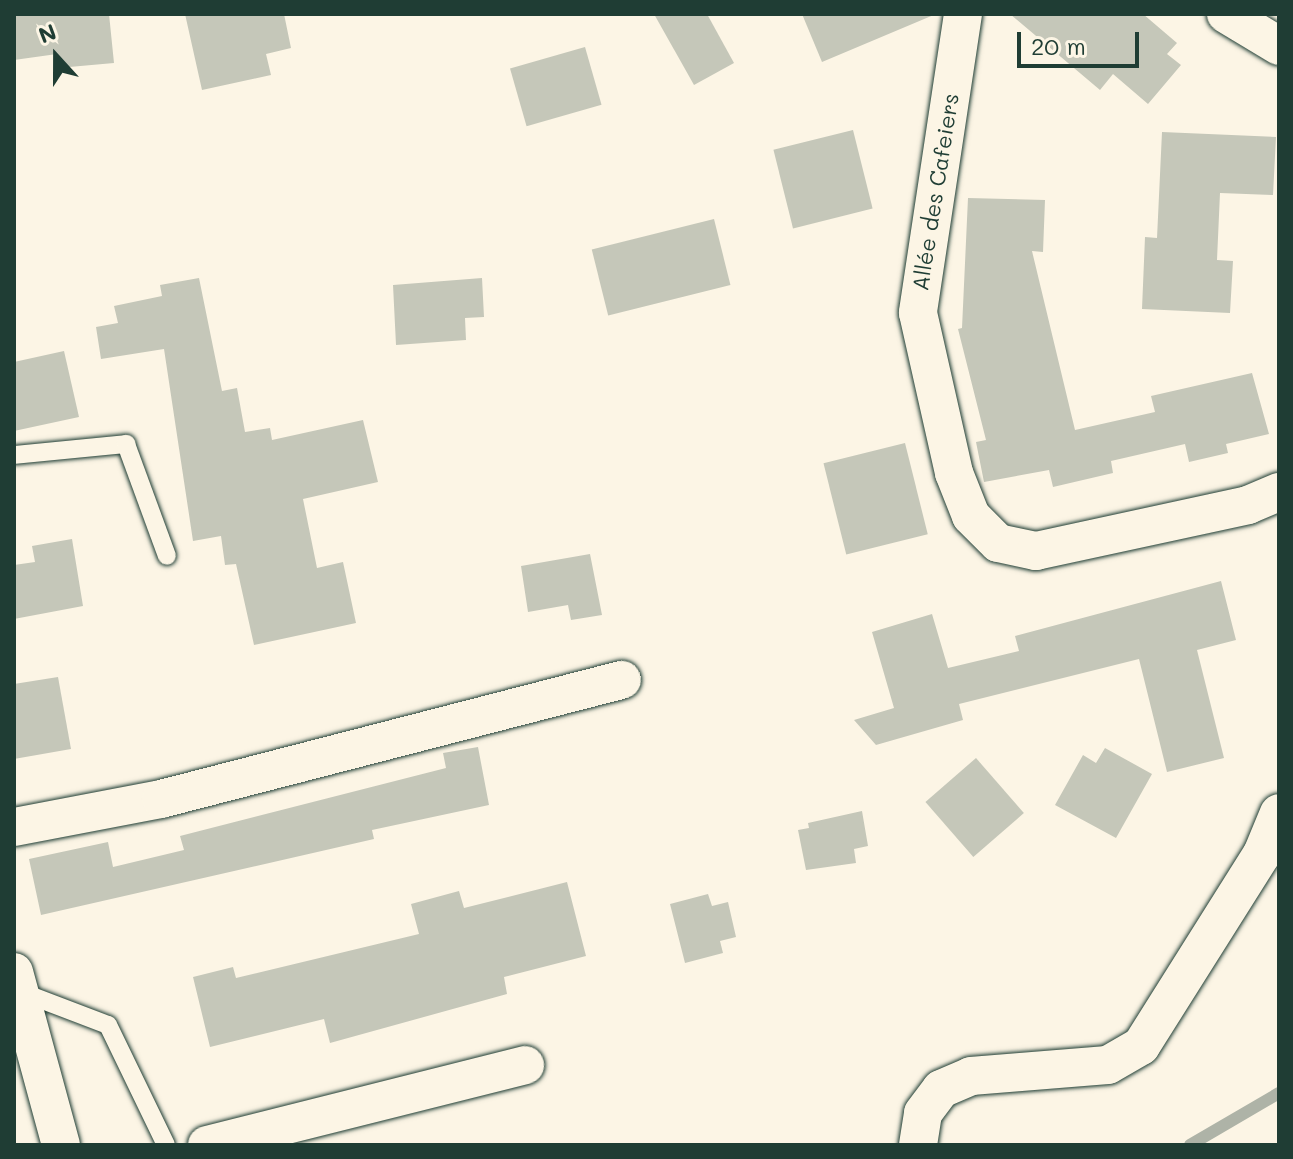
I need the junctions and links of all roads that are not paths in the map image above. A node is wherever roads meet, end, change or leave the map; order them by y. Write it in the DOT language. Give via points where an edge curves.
graph roads {
  1 [pos="963,14"];
  2 [pos="1226,14"];
  3 [pos="1279,46"];
  4 [pos="14,455"];
  5 [pos="1279,492"];
  6 [pos="167,556"];
  7 [pos="622,680"];
  8 [pos="1279,813"];
  9 [pos="14,827"];
  10 [pos="16,982"];
  11 [pos="525,1065"];
  12 [pos="26,1072"];
  13 [pos="61,1145"];
  14 [pos="166,1145"];
  15 [pos="207,1145"];
  16 [pos="918,1145"];
  1 -- 5 [label="street, Allée des Cafeiers" via="918,313 954,473 971,516 998,543 1036,551 1248,505"];
  2 -- 3 [label="street"];
  4 -- 6 [label="lane" via="126,444"];
  7 -- 9 [label="street" via="161,799"];
  8 -- 16 [label="street" via="1262,854 1141,1046 1108,1065 971,1076 941,1089 923,1113"];
  10 -- 12 [label="street"];
  10 -- 14 [label="lane" via="108,1025"];
  11 -- 15 [label="street"];
  12 -- 13 [label="street"];
}
